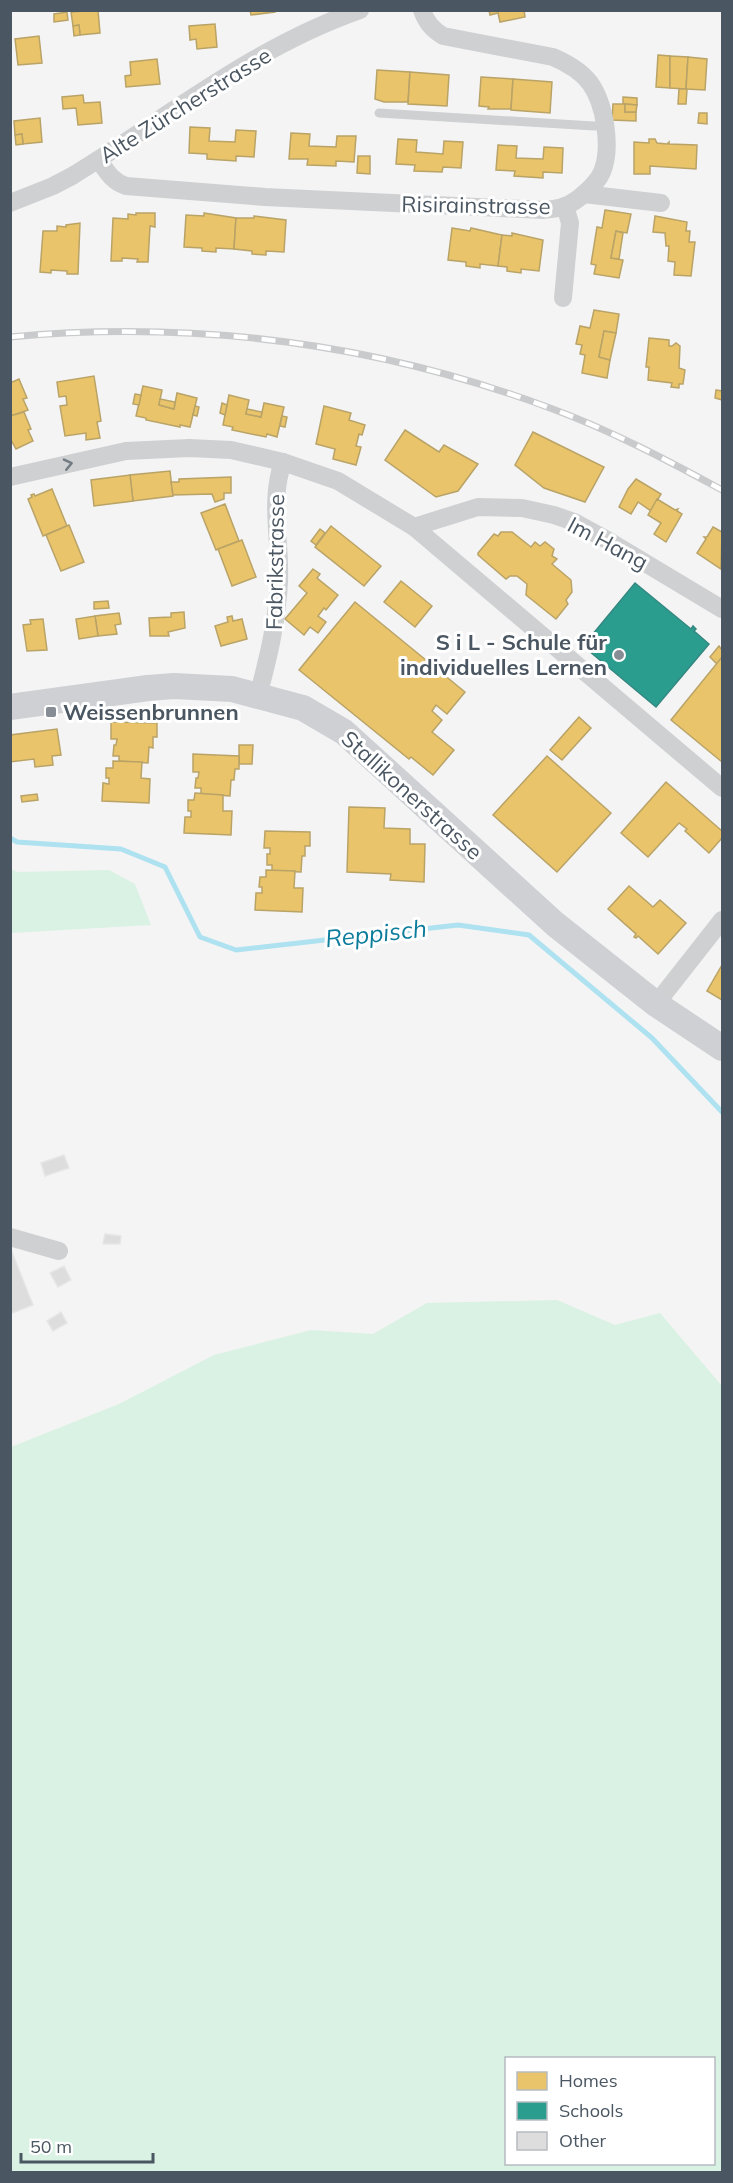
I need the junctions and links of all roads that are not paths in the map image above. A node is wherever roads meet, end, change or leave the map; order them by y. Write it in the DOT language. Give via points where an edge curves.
graph roads {
  1 [pos="360,10"];
  2 [pos="422,10"];
  3 [pos="380,113"];
  4 [pos="605,125"];
  5 [pos="99,160"];
  6 [pos="584,194"];
  7 [pos="661,203"];
  8 [pos="10,204"];
  9 [pos="565,206"];
  10 [pos="563,298"];
  11 [pos="283,462"];
  12 [pos="10,477"];
  13 [pos="414,527"];
  14 [pos="723,609"];
  15 [pos="258,696"];
  16 [pos="10,707"];
  17 [pos="723,788"];
  18 [pos="723,920"];
  19 [pos="656,1004"];
  20 [pos="723,1048"];
  21 [pos="10,1237"];
  22 [pos="59,1251"];
  1 -- 5 [label="street, Alte Zürcherstrasse" via="308,31 222,78"];
  2 -- 4 [label="street, Risirainstrasse" via="433,30 443,36 553,57 570,64 590,83"];
  3 -- 4 [label="lane"];
  4 -- 6 [label="street, Risirainstrasse" via="607,146 602,173"];
  5 -- 8 [label="street, Alte Zürcherstrasse"];
  5 -- 9 [label="street, Risirainstrasse" via="116,183 126,186 543,210"];
  6 -- 7 [label="street"];
  6 -- 9 [label="street, Risirainstrasse"];
  9 -- 10 [label="street" via="570,224"];
  12 -- 11 [label="street, one-way" via="126,451 231,450"];
  11 -- 13 [label="street" via="338,481"];
  11 -- 15 [label="street, Fabrikstrasse" via="276,484 279,581 272,643"];
  13 -- 14 [label="street, Im Hang" via="477,507 522,508 554,515 607,540"];
  13 -- 17 [label="street"];
  15 -- 16 [label="street, Stallikonerstrasse" via="232,689 174,686"];
  15 -- 19 [label="street, Stallikonerstrasse" via="303,708 344,732 555,924"];
  18 -- 19 [label="street"];
  19 -- 20 [label="street, Stallikonerstrasse"];
  21 -- 22 [label="street"];
}
